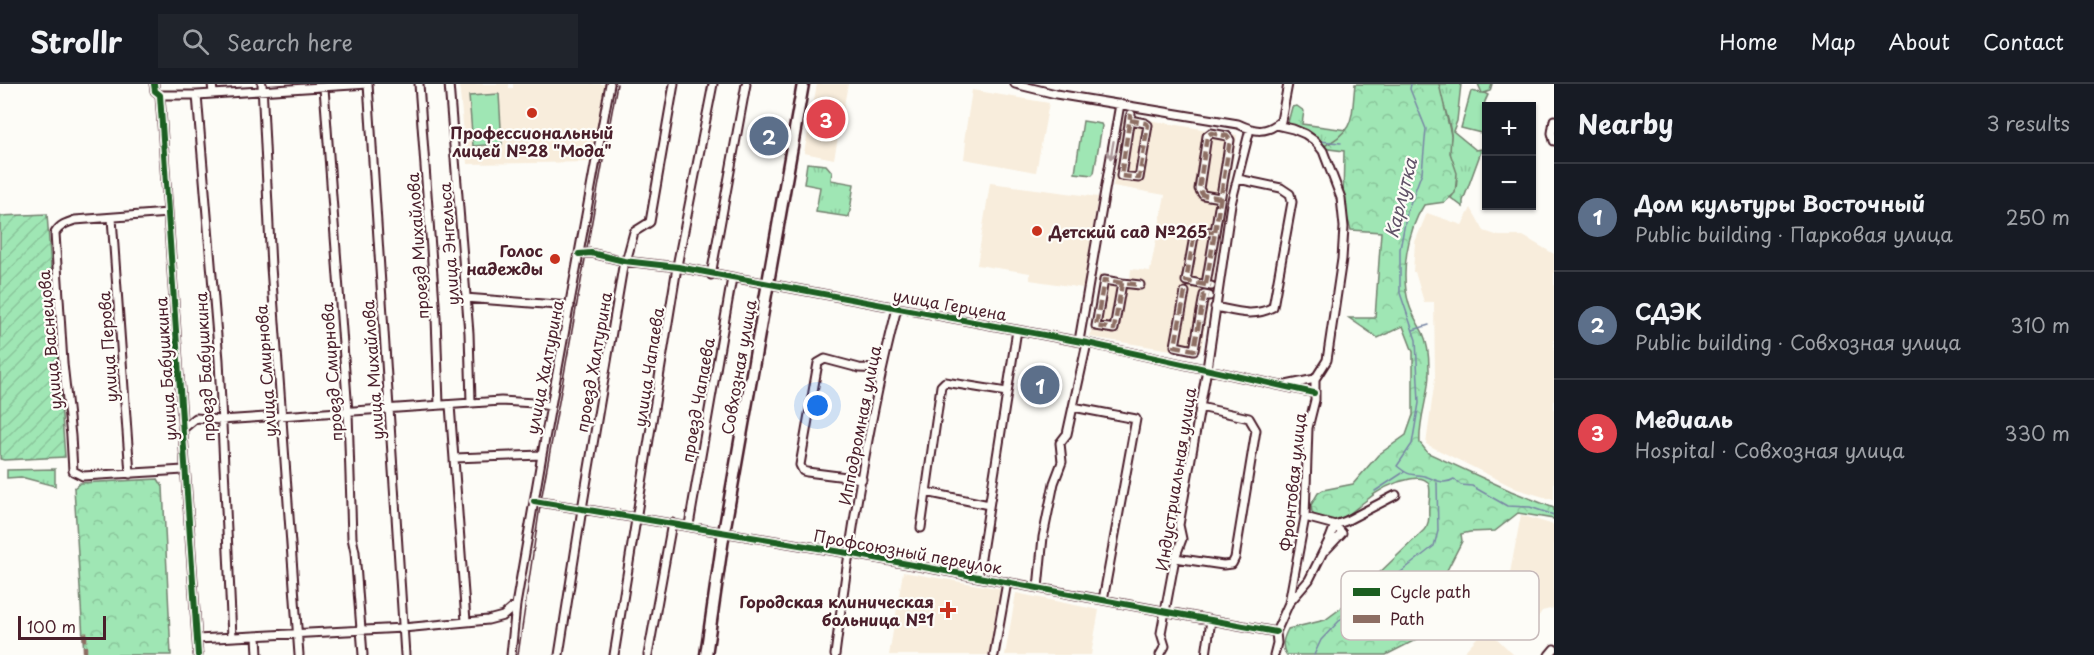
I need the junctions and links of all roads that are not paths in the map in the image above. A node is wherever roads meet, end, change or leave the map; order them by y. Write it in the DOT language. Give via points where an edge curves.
graph roads {
  1 [pos="154,84"];
  2 [pos="212,84"];
  3 [pos="368,84"];
  4 [pos="419,84"];
  5 [pos="449,84"];
  6 [pos="610,84"];
  7 [pos="674,84"];
  8 [pos="713,84"];
  9 [pos="746,84"];
  10 [pos="803,84"];
  11 [pos="1015,84"];
  12 [pos="1288,84"];
  13 [pos="262,88"];
  14 [pos="324,88"];
  15 [pos="213,93"];
  16 [pos="160,95"];
  17 [pos="197,95"];
  18 [pos="1120,104"];
  19 [pos="1131,117"];
  20 [pos="1554,120"];
  21 [pos="1276,125"];
  22 [pos="1250,129"];
  23 [pos="1554,141"];
  24 [pos="1238,179"];
  25 [pos="1220,198"];
  26 [pos="168,213"];
  27 [pos="112,218"];
  28 [pos="1215,232"];
  29 [pos="579,254"];
  30 [pos="624,261"];
  31 [pos="678,267"];
  32 [pos="711,274"];
  33 [pos="732,278"];
  34 [pos="1122,283"];
  35 [pos="769,284"];
  36 [pos="1140,285"];
  37 [pos="1185,292"];
  38 [pos="1209,296"];
  39 [pos="465,298"];
  40 [pos="570,306"];
  41 [pos="1215,307"];
  42 [pos="897,308"];
  43 [pos="1017,330"];
  44 [pos="1083,342"];
  45 [pos="881,369"];
  46 [pos="1207,369"];
  47 [pos="1315,380"];
  48 [pos="1284,386"];
  49 [pos="1007,392"];
  50 [pos="1314,393"];
  51 [pos="471,403"];
  52 [pos="440,405"];
  53 [pos="450,405"];
  54 [pos="550,406"];
  55 [pos="1073,407"];
  56 [pos="1200,407"];
  57 [pos="182,409"];
  58 [pos="388,409"];
  59 [pos="348,412"];
  60 [pos="282,415"];
  61 [pos="196,418"];
  62 [pos="221,420"];
  63 [pos="184,428"];
  64 [pos="542,455"];
  65 [pos="454,458"];
  66 [pos="184,470"];
  67 [pos="130,474"];
  68 [pos="862,479"];
  69 [pos="926,492"];
  70 [pos="1396,495"];
  71 [pos="534,501"];
  72 [pos="989,505"];
  73 [pos="582,508"];
  74 [pos="1305,517"];
  75 [pos="637,518"];
  76 [pos="672,523"];
  77 [pos="689,525"];
  78 [pos="1335,525"];
  79 [pos="921,528"];
  80 [pos="724,531"];
  81 [pos="848,553"];
  82 [pos="1175,558"];
  83 [pos="978,577"];
  84 [pos="1007,582"];
  85 [pos="1038,588"];
  86 [pos="1103,600"];
  87 [pos="1289,603"];
  88 [pos="516,605"];
  89 [pos="1164,611"];
  90 [pos="1211,620"];
  91 [pos="466,621"];
  92 [pos="403,628"];
  93 [pos="362,630"];
  94 [pos="1276,632"];
  95 [pos="298,634"];
  96 [pos="257,636"];
  97 [pos="232,637"];
  98 [pos="197,639"];
  99 [pos="1554,649"];
  100 [pos="198,655"];
  101 [pos="258,655"];
  102 [pos="299,655"];
  103 [pos="363,655"];
  104 [pos="405,655"];
  105 [pos="511,655"];
  106 [pos="559,655"];
  107 [pos="614,655"];
  108 [pos="648,655"];
  109 [pos="706,655"];
  110 [pos="835,655"];
  111 [pos="994,655"];
  112 [pos="1160,655"];
  113 [pos="1206,655"];
  114 [pos="1274,655"];
  115 [pos="1549,655"];
  1 -- 16 [label="street, улица Бабушкина"];
  2 -- 15 [label="street"];
  3 -- 14 [label="street"];
  3 -- 58 [label="street, улица Михайлова"];
  4 -- 52 [label="street, проезд Михайлова"];
  5 -- 39 [label="street, улица Энгельса"];
  6 -- 29 [label="street, улица Халтурина"];
  7 -- 30 [label="street, проезд Халтурина" via="650,222 634,232"];
  8 -- 31 [label="street, улица Чапаева"];
  9 -- 32 [label="street"];
  10 -- 35 [label="street, Совхозная улица"];
  11 -- 18 [label="street"];
  12 -- 21 [label="street" via="1281,121"];
  13 -- 14 [label="street"];
  13 -- 15 [label="street"];
  13 -- 60 [label="street, улица Смирнова"];
  14 -- 59 [label="street, проезд Смирнова"];
  15 -- 17 [label="street"];
  16 -- 17 [label="street"];
  16 -- 26 [label="street, улица Бабушкина"];
  17 -- 62 [label="street, проезд Бабушкина"];
  18 -- 22 [label="street"];
  18 -- 44 [label="street, one-way"];
  19 -- 19 [label="street" via="1120,176 1139,178 1148,125"];
  20 -- 23 [label="street"];
  21 -- 22 [label="street" via="1269,130"];
  21 -- 47 [label="street, Фронтовая улица" via="1315,141 1323,151 1341,198 1342,259 1327,360"];
  22 -- 24 [label="street, Индустриальная улица"];
  24 -- 41 [label="street, Индустриальная улица"];
  24 -- 41 [label="street" via="1281,188 1290,194 1292,202 1273,307 1253,314"];
  25 -- 25 [label="street" via="1230,140 1211,133 1207,136 1199,189 1203,195"];
  25 -- 28 [label="street"];
  26 -- 27 [label="street"];
  26 -- 57 [label="street, улица Бабушкина"];
  27 -- 67 [label="street, улица Перова"];
  27 -- 67 [label="street, улица Васнецова" via="75,220 64,223 55,233 63,363 73,471 83,476"];
  28 -- 28 [label="street" via="1194,233 1186,281 1208,285"];
  29 -- 30 [label="street, улица Герцена"];
  29 -- 40 [label="street, улица Халтурина"];
  30 -- 31 [label="street, улица Герцена"];
  30 -- 73 [label="street, проезд Халтурина"];
  31 -- 32 [label="street, улица Герцена"];
  31 -- 75 [label="street, улица Чапаева"];
  32 -- 33 [label="street, улица Герцена"];
  33 -- 35 [label="street, улица Герцена"];
  33 -- 77 [label="street, проезд Чапаева"];
  34 -- 34 [label="street" via="1114,329 1092,325 1104,280"];
  34 -- 36 [label="street"];
  35 -- 42 [label="street, улица Герцена"];
  35 -- 80 [label="street, Совхозная улица"];
  37 -- 38 [label="street" via="1175,350 1194,350 1204,296"];
  39 -- 40 [label="street"];
  39 -- 51 [label="street, улица Энгельса"];
  40 -- 54 [label="street, улица Халтурина"];
  41 -- 46 [label="street, Индустриальная улица"];
  42 -- 43 [label="street, улица Герцена"];
  42 -- 45 [label="street, Ипподромная улица"];
  43 -- 44 [label="street, улица Герцена"];
  43 -- 49 [label="street"];
  44 -- 46 [label="street, улица Герцена"];
  44 -- 55 [label="street"];
  45 -- 68 [label="street, Ипподромная улица"];
  45 -- 68 [label="street" via="819,361 800,465 807,472"];
  46 -- 48 [label="street, улица Герцена"];
  46 -- 56 [label="street, Индустриальная улица"];
  47 -- 48 [label="street"];
  47 -- 50 [label="street, Фронтовая улица"];
  48 -- 50 [label="street, улица Герцена"];
  49 -- 69 [label="street" via="945,382 940,386"];
  49 -- 72 [label="street"];
  50 -- 74 [label="street, Фронтовая улица" via="1306,445"];
  51 -- 53 [label="street"];
  51 -- 54 [label="street" via="501,401"];
  52 -- 53 [label="street"];
  52 -- 58 [label="street"];
  53 -- 65 [label="street"];
  54 -- 64 [label="street, улица Халтурина"];
  55 -- 85 [label="street" via="1067,434 1060,443 1062,462 1043,537"];
  55 -- 86 [label="street" via="1136,419"];
  56 -- 82 [label="street, Индустриальная улица" via="1179,525 1182,539"];
  56 -- 82 [label="street" via="1249,418 1256,430 1235,558 1232,564 1223,565"];
  57 -- 61 [label="street"];
  57 -- 63 [label="street, улица Бабушкина"];
  58 -- 59 [label="street"];
  58 -- 92 [label="street, улица Михайлова"];
  59 -- 60 [label="street"];
  59 -- 93 [label="street, проезд Смирнова" via="352,538"];
  60 -- 62 [label="street"];
  60 -- 95 [label="street, улица Смирнова"];
  61 -- 62 [label="street"];
  61 -- 63 [label="street"];
  62 -- 97 [label="street, проезд Бабушкина"];
  63 -- 66 [label="street, улица Бабушкина"];
  64 -- 65 [label="street"];
  64 -- 71 [label="street, улица Халтурина"];
  65 -- 91 [label="street"];
  66 -- 67 [label="street"];
  66 -- 98 [label="street, улица Бабушкина"];
  68 -- 81 [label="street, Ипподромная улица"];
  69 -- 72 [label="street"];
  69 -- 79 [label="street"];
  70 -- 78 [label="street"];
  71 -- 73 [label="street, Профсоюзный переулок"];
  71 -- 88 [label="street, улица Халтурина"];
  72 -- 83 [label="street"];
  73 -- 75 [label="street, Профсоюзный переулок"];
  73 -- 106 [label="street, проезд Халтурина"];
  74 -- 78 [label="street"];
  74 -- 87 [label="street, Фронтовая улица"];
  75 -- 76 [label="street, Профсоюзный переулок"];
  75 -- 107 [label="street, улица Чапаева"];
  76 -- 77 [label="street, Профсоюзный переулок"];
  76 -- 108 [label="street"];
  77 -- 80 [label="street, Профсоюзный переулок"];
  78 -- 87 [label="street" via="1309,580"];
  80 -- 81 [label="street, Профсоюзный переулок"];
  80 -- 109 [label="street, Совхозная улица"];
  81 -- 83 [label="street, Профсоюзный переулок"];
  81 -- 110 [label="street, Ипподромная улица"];
  82 -- 89 [label="street, Индустриальная улица"];
  83 -- 84 [label="street, Профсоюзный переулок"];
  84 -- 85 [label="street, Профсоюзный переулок"];
  84 -- 111 [label="street"];
  85 -- 86 [label="street, Профсоюзный переулок"];
  86 -- 89 [label="street, Профсоюзный переулок"];
  87 -- 94 [label="street, Фронтовая улица"];
  88 -- 91 [label="street" via="503,616"];
  88 -- 105 [label="street, улица Халтурина"];
  89 -- 90 [label="street, Профсоюзный переулок"];
  89 -- 112 [label="street, Индустриальная улица" via="1161,633 1165,646"];
  90 -- 94 [label="street, Профсоюзный переулок"];
  90 -- 113 [label="street"];
  91 -- 92 [label="street"];
  92 -- 93 [label="street"];
  92 -- 104 [label="street, улица Михайлова"];
  93 -- 95 [label="street"];
  93 -- 103 [label="street, проезд Смирнова"];
  94 -- 114 [label="street, Фронтовая улица"];
  95 -- 96 [label="street"];
  95 -- 102 [label="street, улица Смирнова"];
  96 -- 97 [label="street"];
  96 -- 101 [label="street"];
  97 -- 98 [label="street"];
  98 -- 100 [label="street, улица Бабушкина"];
  99 -- 115 [label="street"];
}
